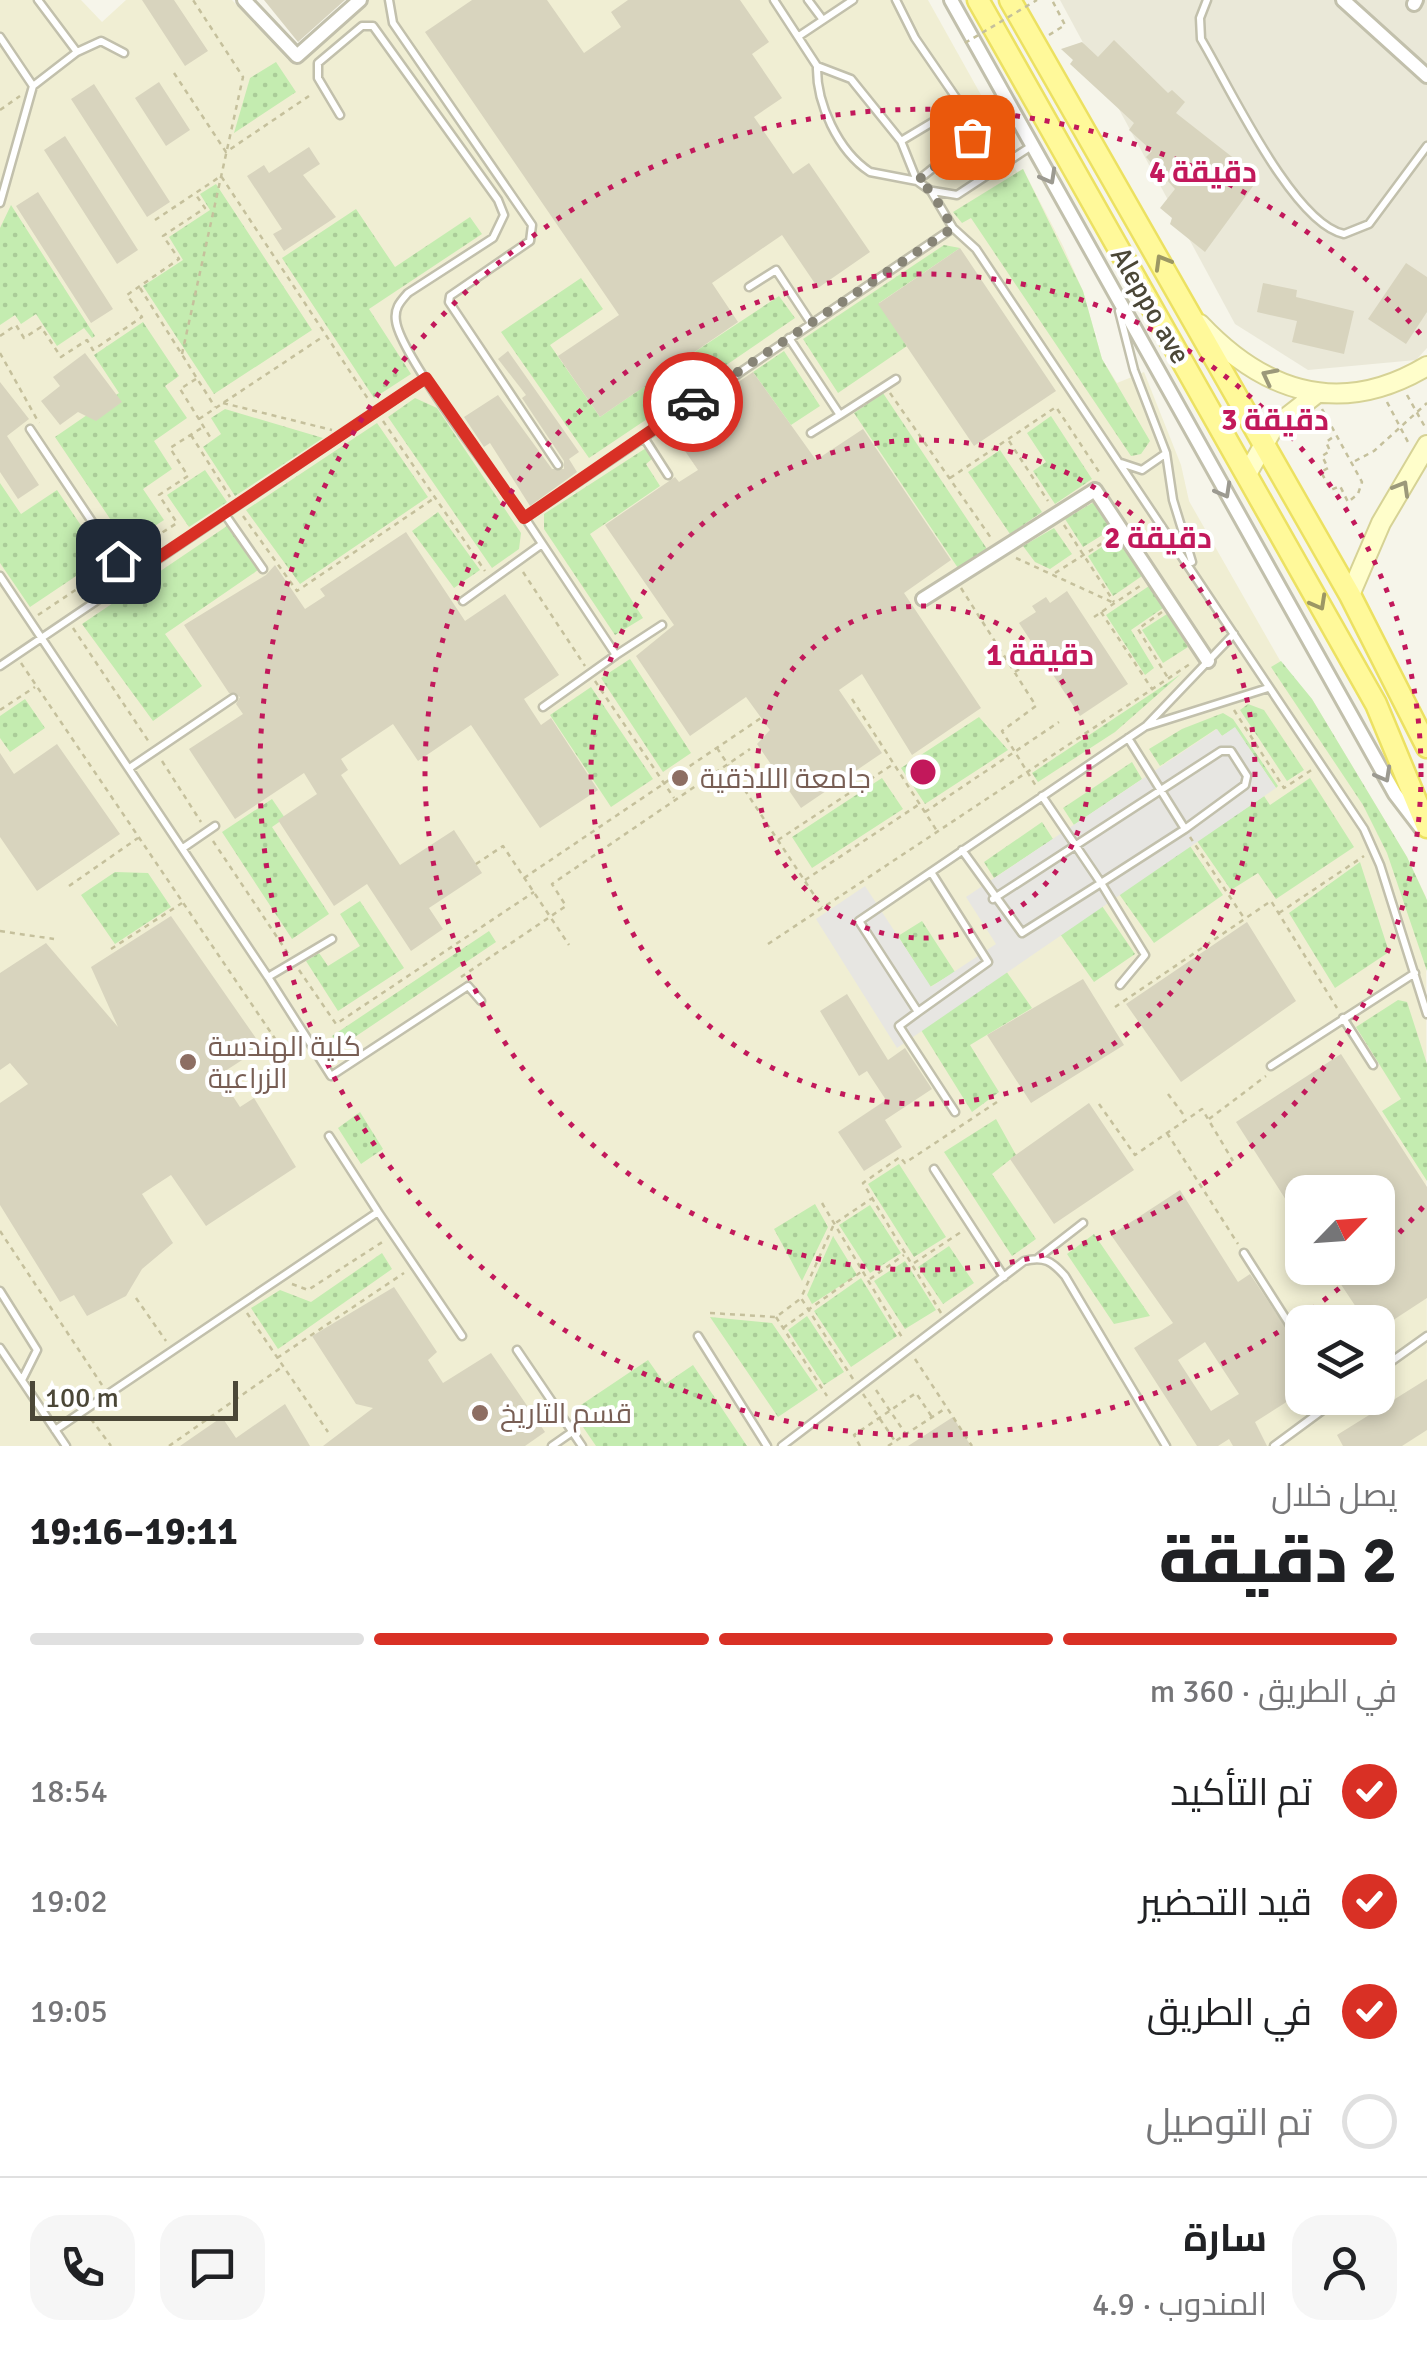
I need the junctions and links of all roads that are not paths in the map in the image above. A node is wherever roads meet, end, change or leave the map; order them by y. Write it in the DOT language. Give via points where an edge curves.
graph roads {
  1 [pos="38,0"];
  2 [pos="244,0"];
  3 [pos="360,0"];
  4 [pos="389,0"];
  5 [pos="774,0"];
  6 [pos="808,0"];
  7 [pos="853,0"];
  8 [pos="896,0"];
  9 [pos="951,0"];
  10 [pos="978,0"];
  11 [pos="1010,0"];
  12 [pos="1207,0"];
  13 [pos="1343,0"];
  14 [pos="822,20"];
  15 [pos="799,36"];
  16 [pos="0,37"];
  17 [pos="77,52"];
  18 [pos="124,54"];
  19 [pos="818,66"];
  20 [pos="1427,76"];
  21 [pos="34,86"];
  22 [pos="960,105"];
  23 [pos="340,115"];
  24 [pos="901,142"];
  25 [pos="1032,146"];
  26 [pos="1427,146"];
  27 [pos="917,181"];
  28 [pos="931,191"];
  29 [pos="0,201"];
  30 [pos="953,228"];
  31 [pos="749,287"];
  32 [pos="1116,300"];
  33 [pos="1196,319"];
  34 [pos="811,323"];
  35 [pos="789,338"];
  36 [pos="1427,366"];
  37 [pos="426,378"];
  38 [pos="674,378"];
  39 [pos="896,379"];
  40 [pos="1315,395"];
  41 [pos="692,402"];
  42 [pos="840,415"];
  43 [pos="30,429"];
  44 [pos="811,433"];
  45 [pos="643,436"];
  46 [pos="1263,440"];
  47 [pos="1423,452"];
  48 [pos="1166,453"];
  49 [pos="1120,463"];
  50 [pos="558,465"];
  51 [pos="668,474"];
  52 [pos="1246,474"];
  53 [pos="224,513"];
  54 [pos="524,518"];
  55 [pos="542,544"];
  56 [pos="263,569"];
  57 [pos="1195,571"];
  58 [pos="0,576"];
  59 [pos="129,577"];
  60 [pos="1350,595"];
  61 [pos="923,598"];
  62 [pos="463,601"];
  63 [pos="662,625"];
  64 [pos="1234,634"];
  65 [pos="42,635"];
  66 [pos="616,655"];
  67 [pos="1206,658"];
  68 [pos="0,666"];
  69 [pos="1268,688"];
  70 [pos="233,698"];
  71 [pos="543,707"];
  72 [pos="1146,726"];
  73 [pos="1128,738"];
  74 [pos="1427,746"];
  75 [pos="130,767"];
  76 [pos="1161,790"];
  77 [pos="1042,796"];
  78 [pos="1427,827"];
  79 [pos="211,829"];
  80 [pos="1185,829"];
  81 [pos="1427,836"];
  82 [pos="1075,845"];
  83 [pos="183,848"];
  84 [pos="962,850"];
  85 [pos="931,872"];
  86 [pos="1100,883"];
  87 [pos="993,899"];
  88 [pos="332,939"];
  89 [pos="1415,973"];
  90 [pos="268,977"];
  91 [pos="1120,985"];
  92 [pos="482,1001"];
  93 [pos="918,1012"];
  94 [pos="1427,1014"];
  95 [pos="1344,1018"];
  96 [pos="1373,1065"];
  97 [pos="1271,1066"];
  98 [pos="955,1112"];
  99 [pos="329,1136"];
  100 [pos="934,1169"];
  101 [pos="378,1212"];
  102 [pos="1083,1224"];
  103 [pos="1244,1254"];
  104 [pos="1038,1258"];
  105 [pos="1004,1277"];
  106 [pos="0,1291"];
  107 [pos="1285,1318"];
  108 [pos="462,1336"];
  109 [pos="698,1336"];
  110 [pos="1427,1336"];
  111 [pos="0,1348"];
  112 [pos="517,1350"];
  113 [pos="1395,1358"];
  114 [pos="22,1380"];
  115 [pos="1315,1415"];
  116 [pos="56,1430"];
  117 [pos="572,1432"];
  118 [pos="66,1446"];
  119 [pos="552,1446"];
  120 [pos="582,1446"];
  121 [pos="767,1446"];
  122 [pos="782,1446"];
  123 [pos="1166,1446"];
  124 [pos="1274,1446"];
  1 -- 17 [label="lane"];
  2 -- 3 [label="street" via="297,56"];
  4 -- 50 [label="lane" via="394,22 532,225 530,241 450,302"];
  5 -- 15 [label="lane"];
  6 -- 14 [label="lane"];
  7 -- 14 [label="lane"];
  8 -- 22 [label="lane"];
  9 -- 25 [label="street"];
  10 -- 52 [label="main road, Aleppo ave"];
  33 -- 11 [label="main road, Aleppo ave, one-way"];
  12 -- 26 [label="lane" via="1201,39 1295,195 1328,227 1350,233 1368,224"];
  13 -- 20 [label="street"];
  14 -- 15 [label="lane"];
  15 -- 19 [label="lane"];
  16 -- 21 [label="lane"];
  17 -- 18 [label="lane" via="107,40"];
  17 -- 21 [label="lane"];
  19 -- 24 [label="lane" via="851,79"];
  19 -- 27 [label="lane" via="825,114 864,170"];
  21 -- 29 [label="lane"];
  22 -- 24 [label="lane"];
  22 -- 27 [label="lane" via="974,135"];
  23 -- 37 [label="lane" via="318,78 318,63 362,26 373,26 504,215 493,238 397,306 396,323"];
  24 -- 27 [label="lane"];
  25 -- 28 [label="lane" via="957,195"];
  25 -- 32 [label="street, one-way"];
  27 -- 28 [label="lane"];
  28 -- 30 [label="lane"];
  30 -- 34 [label="lane"];
  30 -- 49 [label="lane" via="976,249"];
  31 -- 34 [label="lane" via="776,270"];
  32 -- 48 [label="lane"];
  32 -- 81 [label="street, one-way" via="1395,794"];
  40 -- 33 [label="main road, one-way" via="1242,360"];
  33 -- 46 [label="main road, Aleppo ave"];
  34 -- 35 [label="lane"];
  35 -- 41 [label="lane"];
  35 -- 42 [label="lane"];
  36 -- 40 [label="main road" via="1379,388"];
  37 -- 53 [label="lane"];
  37 -- 54 [label="lane"];
  38 -- 41 [label="lane"];
  39 -- 42 [label="lane"];
  40 -- 46 [label="main road"];
  41 -- 45 [label="lane"];
  42 -- 44 [label="lane"];
  43 -- 59 [label="lane"];
  45 -- 51 [label="lane"];
  45 -- 54 [label="lane"];
  46 -- 52 [label="main road"];
  46 -- 60 [label="main road, Aleppo ave"];
  60 -- 47 [label="main road, one-way" via="1381,523"];
  48 -- 49 [label="lane" via="1142,470"];
  48 -- 57 [label="lane" via="1172,500"];
  49 -- 57 [label="lane"];
  52 -- 78 [label="main road, Aleppo ave, one-way" via="1376,704"];
  53 -- 56 [label="lane"];
  53 -- 59 [label="lane"];
  54 -- 55 [label="lane"];
  55 -- 62 [label="lane"];
  55 -- 66 [label="lane"];
  57 -- 64 [label="lane"];
  58 -- 65 [label="lane"];
  59 -- 65 [label="lane"];
  60 -- 74 [label="main road, Aleppo ave"];
  61 -- 67 [label="street" via="1094,490"];
  63 -- 66 [label="lane"];
  64 -- 67 [label="lane"];
  64 -- 69 [label="lane"];
  65 -- 68 [label="lane"];
  65 -- 75 [label="lane"];
  66 -- 71 [label="lane"];
  67 -- 72 [label="lane"];
  69 -- 72 [label="lane"];
  69 -- 89 [label="lane" via="1373,850"];
  70 -- 75 [label="lane"];
  72 -- 73 [label="lane"];
  73 -- 76 [label="lane"];
  73 -- 77 [label="lane"];
  75 -- 83 [label="lane"];
  76 -- 80 [label="lane"];
  76 -- 80 [label="lane" via="1226,750 1247,776 1245,786"];
  76 -- 82 [label="lane"];
  77 -- 82 [label="lane"];
  77 -- 84 [label="lane"];
  79 -- 83 [label="lane"];
  80 -- 86 [label="lane"];
  82 -- 86 [label="lane"];
  82 -- 87 [label="lane"];
  83 -- 90 [label="lane"];
  84 -- 85 [label="lane"];
  84 -- 87 [label="lane"];
  85 -- 93 [label="lane" via="988,962"];
  85 -- 93 [label="lane" via="860,921"];
  86 -- 87 [label="lane" via="1022,933"];
  86 -- 91 [label="lane" via="1145,954"];
  88 -- 90 [label="lane"];
  89 -- 94 [label="lane"];
  89 -- 95 [label="lane"];
  90 -- 92 [label="lane" via="331,1076 468,986"];
  93 -- 98 [label="lane" via="899,1026"];
  95 -- 96 [label="lane"];
  95 -- 97 [label="lane"];
  99 -- 101 [label="lane"];
  100 -- 105 [label="lane"];
  101 -- 108 [label="lane"];
  101 -- 116 [label="lane"];
  102 -- 104 [label="lane"];
  103 -- 107 [label="lane"];
  104 -- 105 [label="lane"];
  104 -- 123 [label="lane" via="1066,1276"];
  105 -- 122 [label="lane"];
  106 -- 114 [label="lane" via="36,1350"];
  109 -- 121 [label="lane"];
  110 -- 113 [label="lane"];
  111 -- 114 [label="lane"];
  112 -- 117 [label="lane"];
  114 -- 116 [label="lane"];
  115 -- 124 [label="lane"];
  116 -- 118 [label="lane"];
  117 -- 119 [label="lane"];
  117 -- 120 [label="lane"];
}
